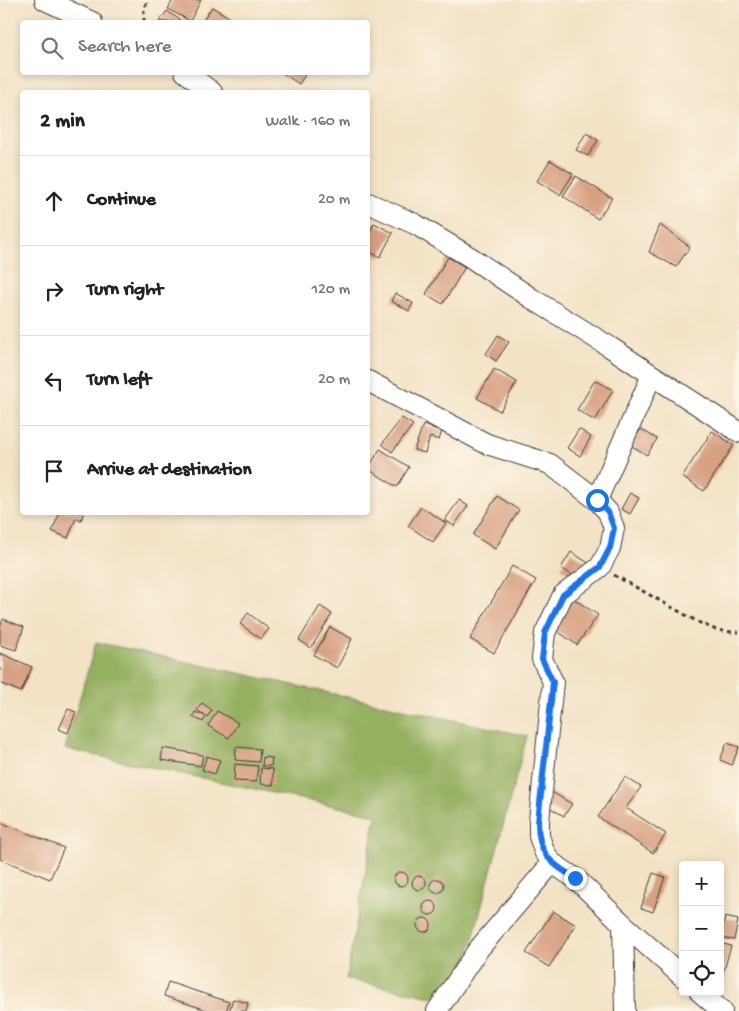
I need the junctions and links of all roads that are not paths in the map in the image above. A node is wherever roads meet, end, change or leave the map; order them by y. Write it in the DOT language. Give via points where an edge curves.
graph roads {
  1 [pos="45,0"];
  2 [pos="88,20"];
  3 [pos="189,75"];
  4 [pos="209,90"];
  5 [pos="370,204"];
  6 [pos="652,376"];
  7 [pos="370,382"];
  8 [pos="739,432"];
  9 [pos="597,500"];
  10 [pos="552,863"];
  11 [pos="623,924"];
  12 [pos="679,973"];
  13 [pos="705,996"];
  14 [pos="437,1011"];
  15 [pos="625,1011"];
  16 [pos="722,1011"];
  1 -- 2 [label="street"];
  3 -- 4 [label="street"];
  5 -- 6 [label="street" via="415,224 470,257"];
  6 -- 8 [label="street"];
  6 -- 9 [label="street"];
  7 -- 9 [label="street" via="487,444 550,464"];
  9 -- 10 [label="street" via="608,512 614,528 610,548 600,567 563,595 545,633 542,659 553,682 538,836"];
  10 -- 11 [label="street" via="575,878"];
  10 -- 14 [label="street" via="476,951"];
  11 -- 12 [label="street"];
  11 -- 15 [label="street"];
  13 -- 16 [label="street"];
}
